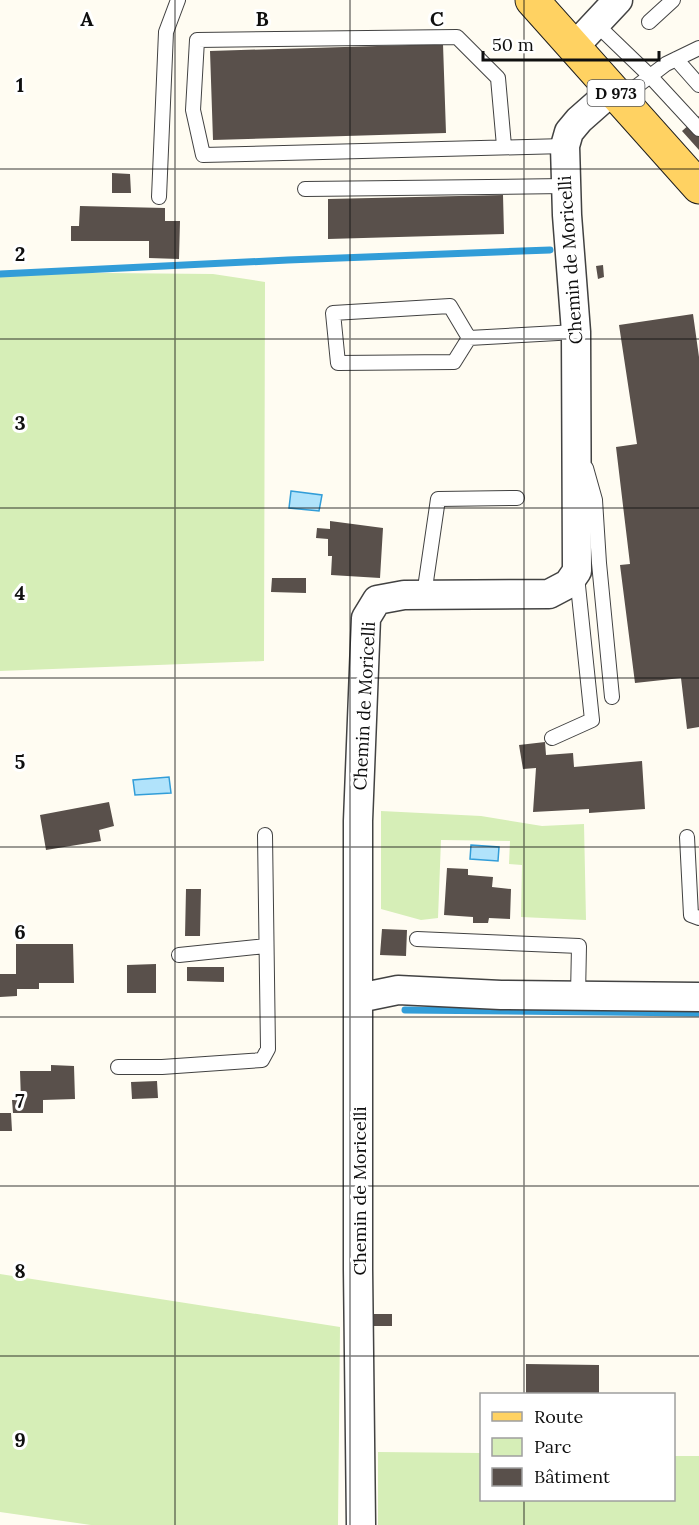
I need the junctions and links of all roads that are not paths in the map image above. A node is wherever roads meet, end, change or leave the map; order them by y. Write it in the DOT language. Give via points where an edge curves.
graph roads {
  1 [pos="178,0"];
  2 [pos="532,0"];
  3 [pos="618,0"];
  4 [pos="673,0"];
  5 [pos="648,22"];
  6 [pos="585,35"];
  7 [pos="699,48"];
  8 [pos="676,59"];
  9 [pos="650,76"];
  10 [pos="699,85"];
  11 [pos="617,94"];
  12 [pos="699,129"];
  13 [pos="504,146"];
  14 [pos="565,146"];
  15 [pos="565,186"];
  16 [pos="699,187"];
  17 [pos="304,189"];
  18 [pos="159,197"];
  19 [pos="576,332"];
  20 [pos="469,338"];
  21 [pos="578,441"];
  22 [pos="517,498"];
  23 [pos="577,571"];
  24 [pos="424,595"];
  25 [pos="612,697"];
  26 [pos="552,738"];
  27 [pos="265,835"];
  28 [pos="687,837"];
  29 [pos="699,918"];
  30 [pos="417,939"];
  31 [pos="266,946"];
  32 [pos="179,955"];
  33 [pos="578,995"];
  34 [pos="699,997"];
  35 [pos="359,998"];
  36 [pos="118,1067"];
  37 [pos="361,1525"];
  1 -- 18 [label="lane" via="166,32"];
  2 -- 6 [label="main road, D 973"];
  3 -- 6 [label="street"];
  4 -- 5 [label="lane"];
  6 -- 9 [label="lane"];
  6 -- 11 [label="main road, D 973"];
  7 -- 8 [label="lane"];
  8 -- 9 [label="lane"];
  8 -- 10 [label="lane"];
  9 -- 11 [label="lane"];
  9 -- 12 [label="lane"];
  11 -- 14 [label="street, Chemin de Moricelli" via="579,120 569,132"];
  11 -- 16 [label="main road, D 973"];
  13 -- 13 [label="lane" via="203,155 193,111 197,40 457,37 498,78"];
  13 -- 14 [label="lane"];
  14 -- 15 [label="street, Chemin de Moricelli"];
  15 -- 17 [label="lane"];
  15 -- 19 [label="street, Chemin de Moricelli"];
  19 -- 20 [label="lane"];
  19 -- 21 [label="street, Chemin de Moricelli"];
  20 -- 20 [label="lane" via="454,362 338,363 333,313 450,306"];
  21 -- 23 [label="street, Chemin de Moricelli"];
  21 -- 25 [label="lane" via="595,500"];
  22 -- 24 [label="lane" via="438,499"];
  23 -- 24 [label="street, Chemin de Moricelli" via="568,584 549,594"];
  23 -- 26 [label="lane" via="592,720"];
  24 -- 35 [label="street, Chemin de Moricelli" via="376,600 366,618 358,820"];
  27 -- 31 [label="lane"];
  28 -- 29 [label="lane" via="691,915"];
  30 -- 33 [label="lane" via="579,946"];
  31 -- 32 [label="lane"];
  31 -- 36 [label="lane" via="268,1049 262,1060"];
  33 -- 34 [label="street"];
  33 -- 35 [label="street" via="398,990"];
  35 -- 37 [label="street, Chemin de Moricelli"];
}
